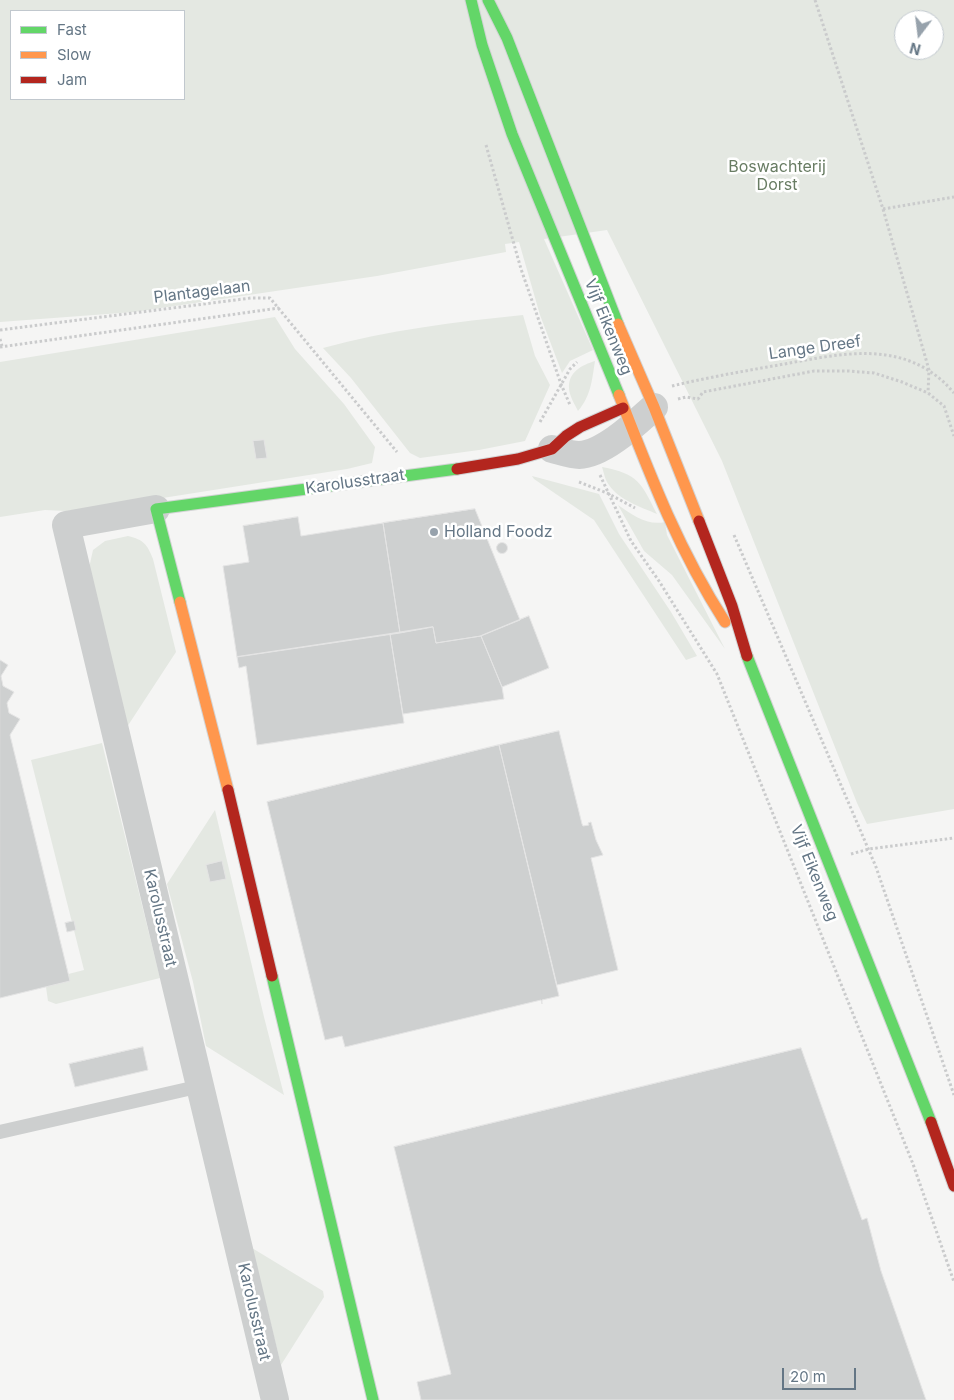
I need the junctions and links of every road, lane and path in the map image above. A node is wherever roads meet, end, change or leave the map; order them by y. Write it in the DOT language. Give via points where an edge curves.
graph roads {
  1 [pos="471,0"];
  2 [pos="488,0"];
  3 [pos="815,0"];
  4 [pos="484,139"];
  5 [pos="954,197"];
  6 [pos="883,208"];
  7 [pos="280,308"];
  8 [pos="0,330"];
  9 [pos="0,339"];
  10 [pos="1,346"];
  11 [pos="929,370"];
  12 [pos="561,384"];
  13 [pos="954,393"];
  14 [pos="928,394"];
  15 [pos="666,398"];
  16 [pos="628,418"];
  17 [pos="954,436"];
  18 [pos="552,449"];
  19 [pos="415,474"];
  20 [pos="607,493"];
  21 [pos="156,508"];
  22 [pos="732,530"];
  23 [pos="746,653"];
  24 [pos="954,838"];
  25 [pos="869,849"];
  26 [pos="828,861"];
  27 [pos="201,1086"];
  28 [pos="954,1095"];
  29 [pos="0,1132"];
  30 [pos="954,1186"];
  31 [pos="954,1282"];
  32 [pos="275,1400"];
  33 [pos="373,1400"];
  1 -- 16 [label="main road, Vijf Eikenweg" via="481,44 514,142"];
  2 -- 15 [label="main road, Vijf Eikenweg" via="507,38 625,343"];
  3 -- 6 [label="path"];
  4 -- 12 [label="path" via="521,269"];
  5 -- 6 [label="path"];
  6 -- 11 [label="path"];
  7 -- 8 [label="path, Plantagelaan" via="270,298 251,298"];
  7 -- 10 [label="path"];
  7 -- 19 [label="path, Plantagelaan"];
  9 -- 10 [label="path"];
  11 -- 13 [label="path, Lange Dreef"];
  11 -- 14 [label="path"];
  11 -- 15 [label="path, Lange Dreef" via="892,356 845,353 697,380"];
  14 -- 15 [label="path" via="874,373 814,371 703,392 698,399 686,396"];
  14 -- 17 [label="path" via="944,406"];
  15 -- 16 [label="street, Karolusstraat"];
  15 -- 23 [label="main road, Vijf Eikenweg"];
  16 -- 18 [label="street, Karolusstraat" via="613,441 590,452 578,455"];
  16 -- 23 [label="main road, Vijf Eikenweg" via="667,515 694,571"];
  18 -- 19 [label="main road, Karolusstraat" via="518,459"];
  19 -- 21 [label="main road, Karolusstraat"];
  20 -- 31 [label="path, Vijf Eikenweg" via="631,541 717,674 913,1164"];
  21 -- 27 [label="street, Karolusstraat" via="66,525"];
  21 -- 33 [label="main road" via="227,787"];
  22 -- 25 [label="path"];
  23 -- 26 [label="main road, Vijf Eikenweg"];
  24 -- 25 [label="path"];
  25 -- 26 [label="path"];
  25 -- 28 [label="path"];
  26 -- 30 [label="main road, Vijf Eikenweg"];
  27 -- 29 [label="lane"];
  27 -- 32 [label="street, Karolusstraat"];
}
